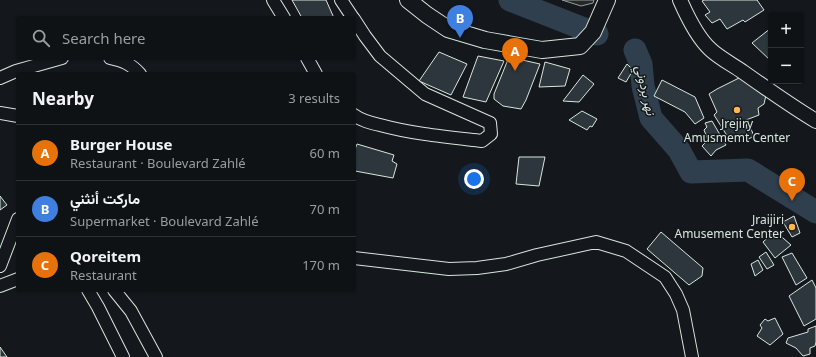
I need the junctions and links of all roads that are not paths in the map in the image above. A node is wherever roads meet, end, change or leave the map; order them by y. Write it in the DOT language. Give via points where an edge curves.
graph roads {
  1 [pos="274,0"];
  2 [pos="341,0"];
  3 [pos="408,0"];
  4 [pos="607,0"];
  5 [pos="680,0"];
  6 [pos="283,16"];
  7 [pos="352,16"];
  8 [pos="356,22"];
  9 [pos="55,60"];
  10 [pos="119,60"];
  11 [pos="307,60"];
  12 [pos="138,72"];
  13 [pos="315,72"];
  14 [pos="0,78"];
  15 [pos="0,113"];
  16 [pos="16,116"];
  17 [pos="356,117"];
  18 [pos="816,121"];
  19 [pos="16,224"];
  20 [pos="356,258"];
  21 [pos="0,266"];
  22 [pos="16,279"];
  23 [pos="0,286"];
  24 [pos="89,292"];
  25 [pos="116,292"];
  26 [pos="123,357"];
  27 [pos="156,357"];
  28 [pos="692,357"];
  1 -- 6 [label="street"];
  2 -- 7 [label="street"];
  3 -- 4 [label="main road" via="448,30 485,40 542,50 580,46 593,32"];
  5 -- 18 [label="street" via="702,40 711,50"];
  8 -- 17 [label="street" via="380,56 425,94 490,123 491,134 482,141 419,133 360,120"];
  9 -- 14 [label="street"];
  10 -- 12 [label="street"];
  11 -- 13 [label="street"];
  15 -- 16 [label="street"];
  19 -- 21 [label="street"];
  20 -- 28 [label="street" via="449,269 477,268 506,264 596,242 626,251 665,277 683,310"];
  22 -- 23 [label="street"];
  24 -- 26 [label="street"];
  25 -- 27 [label="street" via="131,311"];
}
